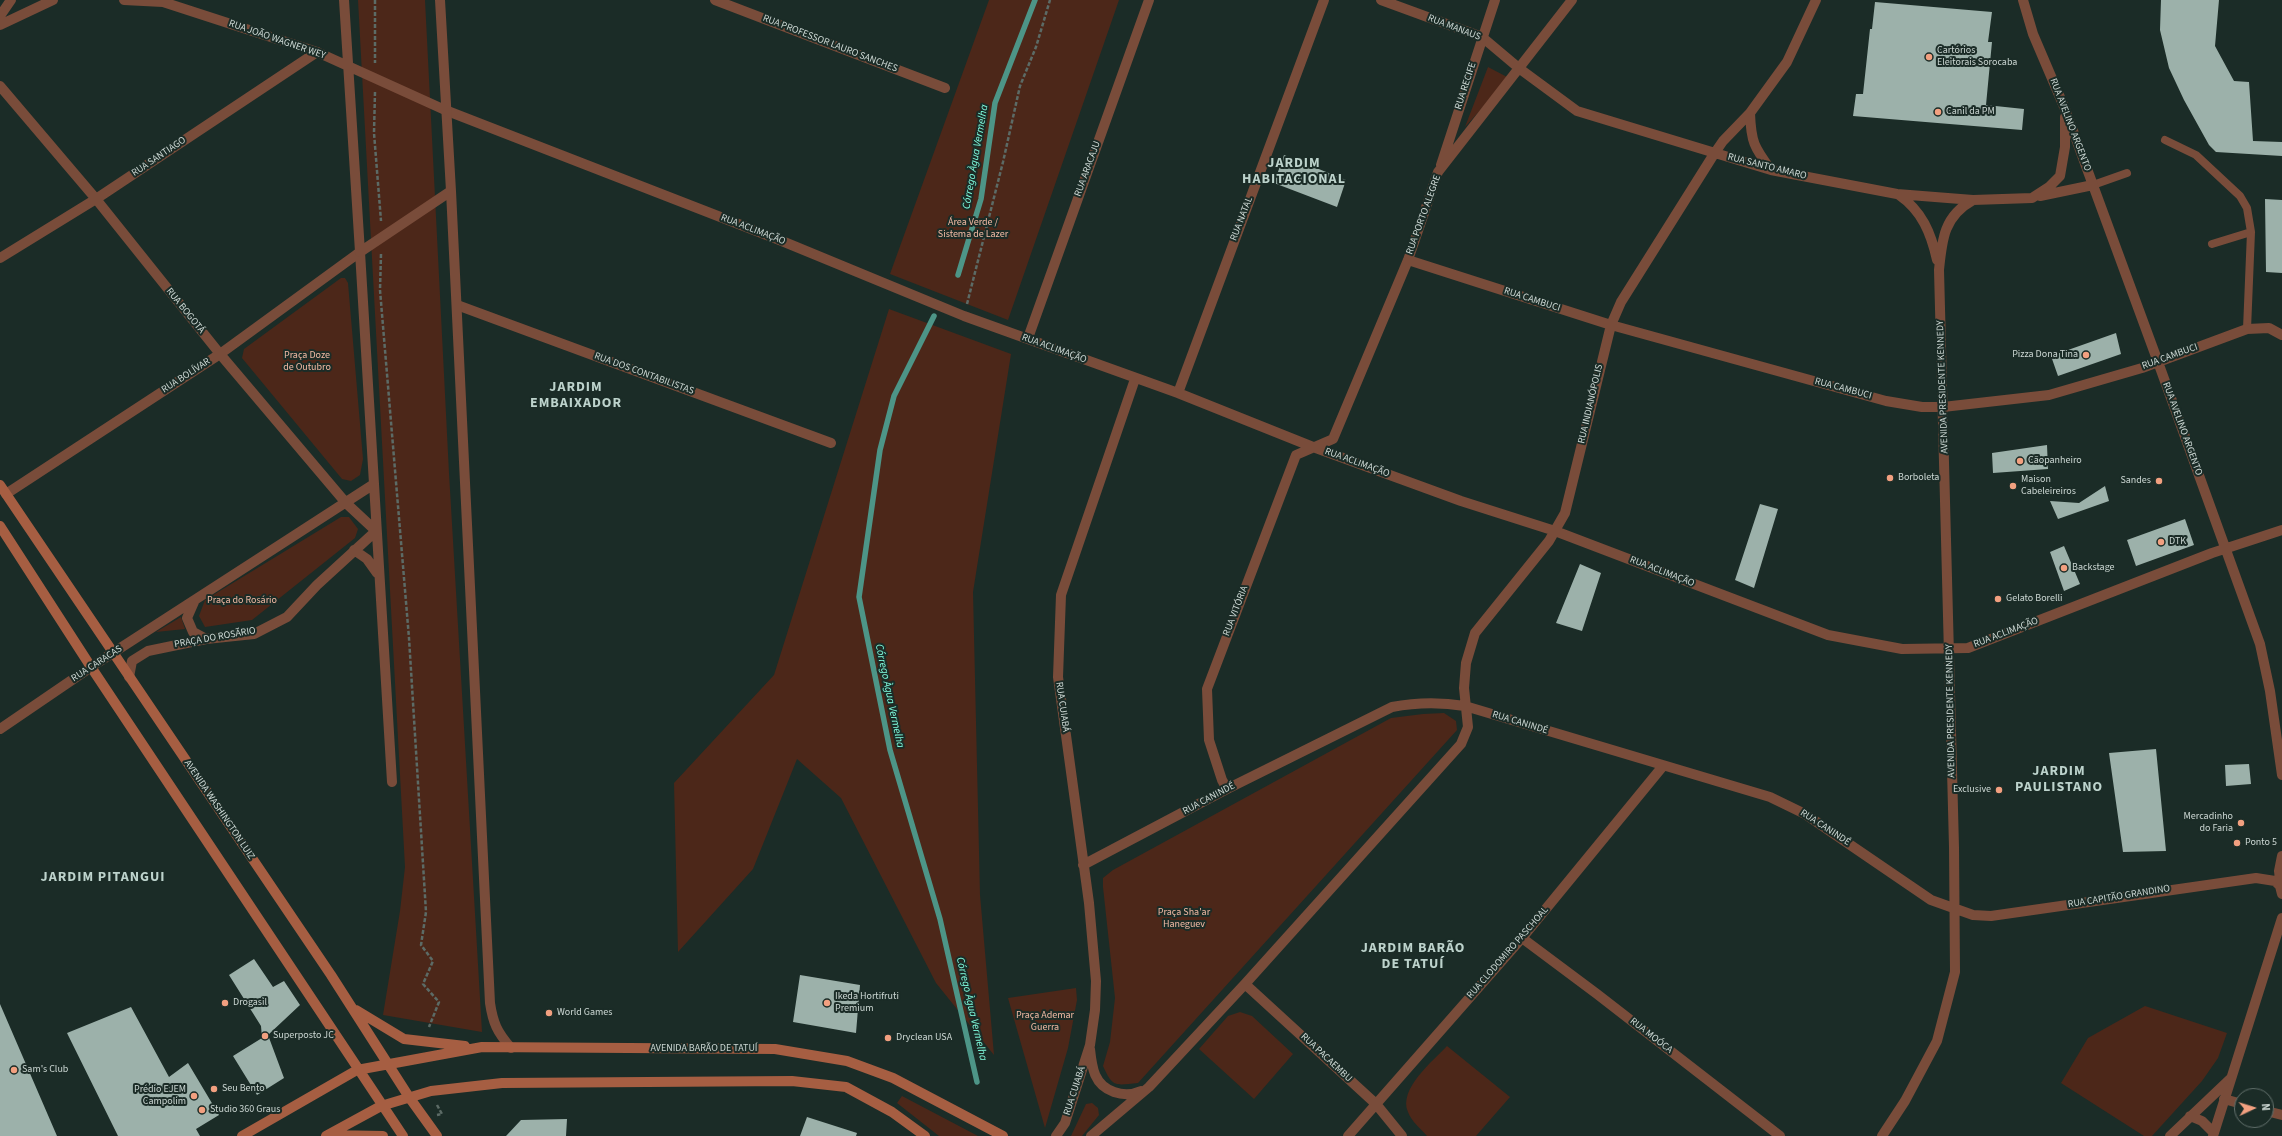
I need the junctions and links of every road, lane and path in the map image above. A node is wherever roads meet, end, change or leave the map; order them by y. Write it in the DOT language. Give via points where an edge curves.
graph roads {
  1 [pos="11,0"];
  2 [pos="53,0"];
  3 [pos="124,0"];
  4 [pos="344,0"];
  5 [pos="375,0"];
  6 [pos="440,0"];
  7 [pos="715,0"];
  8 [pos="1050,0"];
  9 [pos="1149,0"];
  10 [pos="1324,0"];
  11 [pos="1381,0"];
  12 [pos="1495,0"];
  13 [pos="1572,0"];
  14 [pos="1816,0"];
  15 [pos="2023,0"];
  16 [pos="0,16"];
  17 [pos="0,25"];
  18 [pos="1482,37"];
  19 [pos="317,52"];
  20 [pos="348,66"];
  21 [pos="1520,69"];
  22 [pos="375,79"];
  23 [pos="0,86"];
  24 [pos="944,88"];
  25 [pos="2065,109"];
  26 [pos="445,110"];
  27 [pos="1750,113"];
  28 [pos="2165,140"];
  29 [pos="1714,154"];
  30 [pos="1771,170"];
  31 [pos="1438,172"];
  32 [pos="2128,173"];
  33 [pos="2093,185"];
  34 [pos="451,191"];
  35 [pos="1897,194"];
  36 [pos="2032,198"];
  37 [pos="96,199"];
  38 [pos="1973,200"];
  39 [pos="2251,232"];
  40 [pos="382,238"];
  41 [pos="2212,244"];
  42 [pos="360,252"];
  43 [pos="0,258"];
  44 [pos="1408,260"];
  45 [pos="1939,270"];
  46 [pos="457,305"];
  47 [pos="964,316"];
  48 [pos="1611,325"];
  49 [pos="2247,329"];
  50 [pos="2282,335"];
  51 [pos="1028,338"];
  52 [pos="220,354"];
  53 [pos="2158,362"];
  54 [pos="1135,379"];
  55 [pos="1178,393"];
  56 [pos="1943,407"];
  57 [pos="831,443"];
  58 [pos="1313,447"];
  59 [pos="374,484"];
  60 [pos="0,485"];
  61 [pos="6,494"];
  62 [pos="346,503"];
  63 [pos="0,526"];
  64 [pos="2282,530"];
  65 [pos="1555,531"];
  66 [pos="376,532"];
  67 [pos="2226,549"];
  68 [pos="354,550"];
  69 [pos="378,575"];
  70 [pos="195,601"];
  71 [pos="206,640"];
  72 [pos="1949,649"];
  73 [pos="113,654"];
  74 [pos="90,668"];
  75 [pos="129,676"];
  76 [pos="1465,706"];
  77 [pos="0,729"];
  78 [pos="1663,766"];
  79 [pos="2282,775"];
  80 [pos="392,782"];
  81 [pos="1227,789"];
  82 [pos="2282,856"];
  83 [pos="1083,865"];
  84 [pos="2281,890"];
  85 [pos="1956,910"];
  86 [pos="2282,918"];
  87 [pos="1522,938"];
  88 [pos="1245,984"];
  89 [pos="353,1007"];
  90 [pos="423,1026"];
  91 [pos="1090,1045"];
  92 [pos="482,1047"];
  93 [pos="511,1048"];
  94 [pos="388,1064"];
  95 [pos="357,1070"];
  96 [pos="2231,1078"];
  97 [pos="1148,1087"];
  98 [pos="409,1097"];
  99 [pos="2224,1099"];
  100 [pos="2234,1102"];
  101 [pos="1376,1104"];
  102 [pos="381,1106"];
  103 [pos="2190,1116"];
  104 [pos="2213,1134"];
  105 [pos="242,1136"];
  106 [pos="327,1136"];
  107 [pos="384,1136"];
  108 [pos="403,1136"];
  109 [pos="436,1136"];
  110 [pos="925,1136"];
  111 [pos="1003,1136"];
  112 [pos="1056,1136"];
  113 [pos="1091,1136"];
  114 [pos="1348,1136"];
  115 [pos="1402,1136"];
  116 [pos="1780,1136"];
  117 [pos="1882,1136"];
  118 [pos="2170,1136"];
  1 -- 16 [label="street"];
  2 -- 17 [label="street"];
  3 -- 19 [label="street, RUA JOÃO WAGNER WEY" via="163,2"];
  4 -- 20 [label="street"];
  5 -- 22 [label="path"];
  6 -- 26 [label="street"];
  7 -- 24 [label="street, RUA PROFESSOR LAURO SANCHES"];
  8 -- 47 [label="path" via="1036,47 1020,86"];
  9 -- 51 [label="street, RUA ARACAJU"];
  10 -- 55 [label="street, RUA NATAL"];
  11 -- 18 [label="street, RUA MANAUS"];
  12 -- 18 [label="street, RUA RECIFE"];
  13 -- 21 [label="street, RUA PORTO ALEGRE"];
  14 -- 27 [label="street, RUA INDIANÓPOLIS" via="1787,62"];
  15 -- 25 [label="street, RUA AVELINO ARGENTO" via="2033,34"];
  18 -- 21 [label="street, RUA MANAUS"];
  18 -- 31 [label="street, RUA RECIFE"];
  19 -- 20 [label="street, RUA JOÃO WAGNER WEY"];
  19 -- 37 [label="street, RUA SANTIAGO"];
  20 -- 22 [label="street, RUA JOÃO WAGNER WEY"];
  20 -- 42 [label="street"];
  21 -- 29 [label="street, RUA SANTO AMARO" via="1577,111"];
  21 -- 31 [label="street, RUA PORTO ALEGRE"];
  22 -- 26 [label="street, RUA JOÃO WAGNER WEY"];
  22 -- 40 [label="path" via="374,134"];
  23 -- 37 [label="street, RUA BOGOTÁ"];
  25 -- 33 [label="street, RUA AVELINO ARGENTO"];
  25 -- 36 [label="street" via="2065,147 2060,176"];
  26 -- 34 [label="street"];
  26 -- 47 [label="street, RUA ACLIMAÇÃO" via="777,239"];
  27 -- 29 [label="street, RUA INDIANÓPOLIS"];
  27 -- 30 [label="street" via="1755,149"];
  28 -- 39 [label="lane" via="2196,155 2240,196 2247,208"];
  29 -- 30 [label="street, RUA SANTO AMARO"];
  29 -- 48 [label="street, RUA INDIANÓPOLIS" via="1621,302"];
  30 -- 35 [label="street, RUA SANTO AMARO"];
  31 -- 44 [label="street, RUA PORTO ALEGRE"];
  32 -- 33 [label="lane"];
  33 -- 36 [label="street, RUA SANTO AMARO"];
  33 -- 53 [label="street, RUA AVELINO ARGENTO"];
  34 -- 40 [label="street, RUA BOLÍVAR"];
  34 -- 46 [label="street"];
  35 -- 38 [label="street, RUA SANTO AMARO"];
  35 -- 45 [label="street, AVENIDA PRESIDENTE KENNEDY" via="1921,214 1934,246"];
  36 -- 38 [label="street, RUA SANTO AMARO"];
  37 -- 43 [label="street, RUA SANTIAGO"];
  37 -- 52 [label="street, RUA BOGOTÁ"];
  38 -- 45 [label="street, AVENIDA PRESIDENTE KENNEDY" via="1953,214 1945,232"];
  39 -- 41 [label="lane"];
  39 -- 49 [label="lane"];
  40 -- 42 [label="street, RUA BOLÍVAR"];
  40 -- 90 [label="path" via="380,290 409,638 426,904 422,945 433,961 423,984 439,1002 429,1027"];
  42 -- 52 [label="street, RUA BOLÍVAR"];
  42 -- 59 [label="street"];
  44 -- 48 [label="street, RUA CAMBUCI"];
  44 -- 58 [label="street, RUA PORTO ALEGRE" via="1333,439"];
  45 -- 56 [label="street, AVENIDA PRESIDENTE KENNEDY"];
  46 -- 57 [label="street, RUA DOS CONTABILISTAS"];
  46 -- 93 [label="street" via="490,1003 493,1022"];
  47 -- 51 [label="street, RUA ACLIMAÇÃO"];
  48 -- 56 [label="street, RUA CAMBUCI" via="1886,401 1922,407"];
  48 -- 65 [label="street, RUA INDIANÓPOLIS" via="1565,513"];
  49 -- 50 [label="street, RUA CAMBUCI" via="2269,328"];
  49 -- 53 [label="street, RUA CAMBUCI"];
  51 -- 54 [label="street, RUA ACLIMAÇÃO"];
  52 -- 61 [label="street, RUA BOLÍVAR"];
  52 -- 62 [label="street, RUA BOGOTÁ"];
  53 -- 56 [label="street, RUA CAMBUCI" via="2049,395"];
  53 -- 67 [label="street, RUA AVELINO ARGENTO"];
  54 -- 55 [label="street, RUA ACLIMAÇÃO"];
  54 -- 83 [label="street, RUA CUIABÁ" via="1061,595 1058,677"];
  55 -- 58 [label="street, RUA ACLIMAÇÃO"];
  56 -- 72 [label="street, AVENIDA PRESIDENTE KENNEDY"];
  58 -- 65 [label="street, RUA ACLIMAÇÃO" via="1461,501"];
  58 -- 81 [label="street, RUA VITÓRIA" via="1296,455 1207,688 1209,740"];
  59 -- 62 [label="street, RUA CARACAS"];
  59 -- 66 [label="street"];
  60 -- 61 [label="main road, AVENIDA WASHINGTON LUIZ"];
  61 -- 73 [label="main road, AVENIDA WASHINGTON LUIZ"];
  62 -- 66 [label="street, RUA BOGOTÁ"];
  62 -- 70 [label="street, RUA CARACAS"];
  63 -- 74 [label="main road"];
  64 -- 67 [label="street, RUA ACLIMAÇÃO"];
  65 -- 72 [label="street, RUA ACLIMAÇÃO" via="1828,635 1902,649"];
  65 -- 76 [label="street, RUA INDIANÓPOLIS" via="1475,633 1466,663"];
  66 -- 68 [label="street, PRAÇA DO ROSÃRIO"];
  66 -- 69 [label="street"];
  67 -- 72 [label="street, RUA ACLIMAÇÃO" via="1968,648"];
  67 -- 79 [label="street, RUA AVELINO ARGENTO" via="2260,644 2270,691"];
  68 -- 69 [label="street" via="373,564"];
  68 -- 71 [label="street, PRAÇA DO ROSÃRIO" via="287,617 254,634"];
  69 -- 80 [label="street"];
  70 -- 71 [label="street" via="187,618 193,632"];
  70 -- 73 [label="street, RUA CARACAS"];
  71 -- 75 [label="street, PRAÇA DO ROSÃRIO" via="148,651 132,661"];
  72 -- 85 [label="street, AVENIDA PRESIDENTE KENNEDY"];
  73 -- 74 [label="street, RUA CARACAS"];
  73 -- 75 [label="main road, AVENIDA WASHINGTON LUIZ"];
  74 -- 77 [label="street, RUA CARACAS"];
  74 -- 95 [label="main road" via="348,1052"];
  75 -- 89 [label="main road, AVENIDA WASHINGTON LUIZ"];
  76 -- 78 [label="street, RUA CANINDÉ"];
  76 -- 81 [label="street, RUA CANINDÉ" via="1438,702 1414,703 1392,708"];
  76 -- 88 [label="street, RUA INDIANÓPOLIS" via="1468,727 1461,744"];
  78 -- 85 [label="street, RUA CANINDÉ" via="1770,797 1798,810 1931,900"];
  78 -- 87 [label="street, RUA CLODOMIRO PASCHOAL"];
  81 -- 83 [label="street, RUA CANINDÉ"];
  82 -- 84 [label="street" via="2279,871"];
  83 -- 91 [label="street, RUA CUIABÁ" via="1096,981"];
  84 -- 85 [label="street, RUA CAPITÃO GRANDINO" via="2275,881 2256,878 1991,916 1973,915"];
  85 -- 117 [label="street, AVENIDA PRESIDENTE KENNEDY" via="1955,972 1937,1040 1905,1101"];
  86 -- 96 [label="street"];
  87 -- 101 [label="street, RUA CLODOMIRO PASCHOAL"];
  87 -- 116 [label="street, RUA MOÓCA"];
  88 -- 97 [label="street, RUA INDIANÓPOLIS"];
  88 -- 101 [label="street, RUA PACAEMBU"];
  89 -- 92 [label="main road" via="404,1039"];
  89 -- 94 [label="main road, AVENIDA WASHINGTON LUIZ"];
  91 -- 97 [label="street, RUA CUIABÁ" via="1097,1081 1105,1089 1119,1094 1130,1094"];
  91 -- 112 [label="street, RUA CUIABÁ" via="1065,1122"];
  92 -- 93 [label="main road, AVENIDA BARÃO DE TATUÍ"];
  92 -- 94 [label="main road, AVENIDA BARÃO DE TATUÍ"];
  93 -- 111 [label="main road, AVENIDA BARÃO DE TATUÍ" via="775,1049 847,1061 893,1078"];
  94 -- 95 [label="main road, AVENIDA BARÃO DE TATUÍ"];
  94 -- 98 [label="main road, AVENIDA WASHINGTON LUIZ"];
  95 -- 102 [label="main road"];
  95 -- 105 [label="main road, AVENIDA BARÃO DE TATUÍ"];
  96 -- 99 [label="street"];
  96 -- 103 [label="street"];
  97 -- 113 [label="street, RUA INDIANÓPOLIS"];
  98 -- 102 [label="main road"];
  98 -- 109 [label="main road, AVENIDA WASHINGTON LUIZ"];
  98 -- 110 [label="main road" via="431,1091 502,1083 792,1081 846,1087 892,1112"];
  99 -- 100 [label="street"];
  99 -- 104 [label="street"];
  101 -- 114 [label="street, RUA CLODOMIRO PASCHOAL"];
  101 -- 115 [label="street, RUA PACAEMBU"];
  102 -- 106 [label="main road"];
  102 -- 108 [label="main road"];
  103 -- 104 [label="street" via="2202,1120"];
  103 -- 118 [label="street"];
  106 -- 107 [label="main road"];
}
